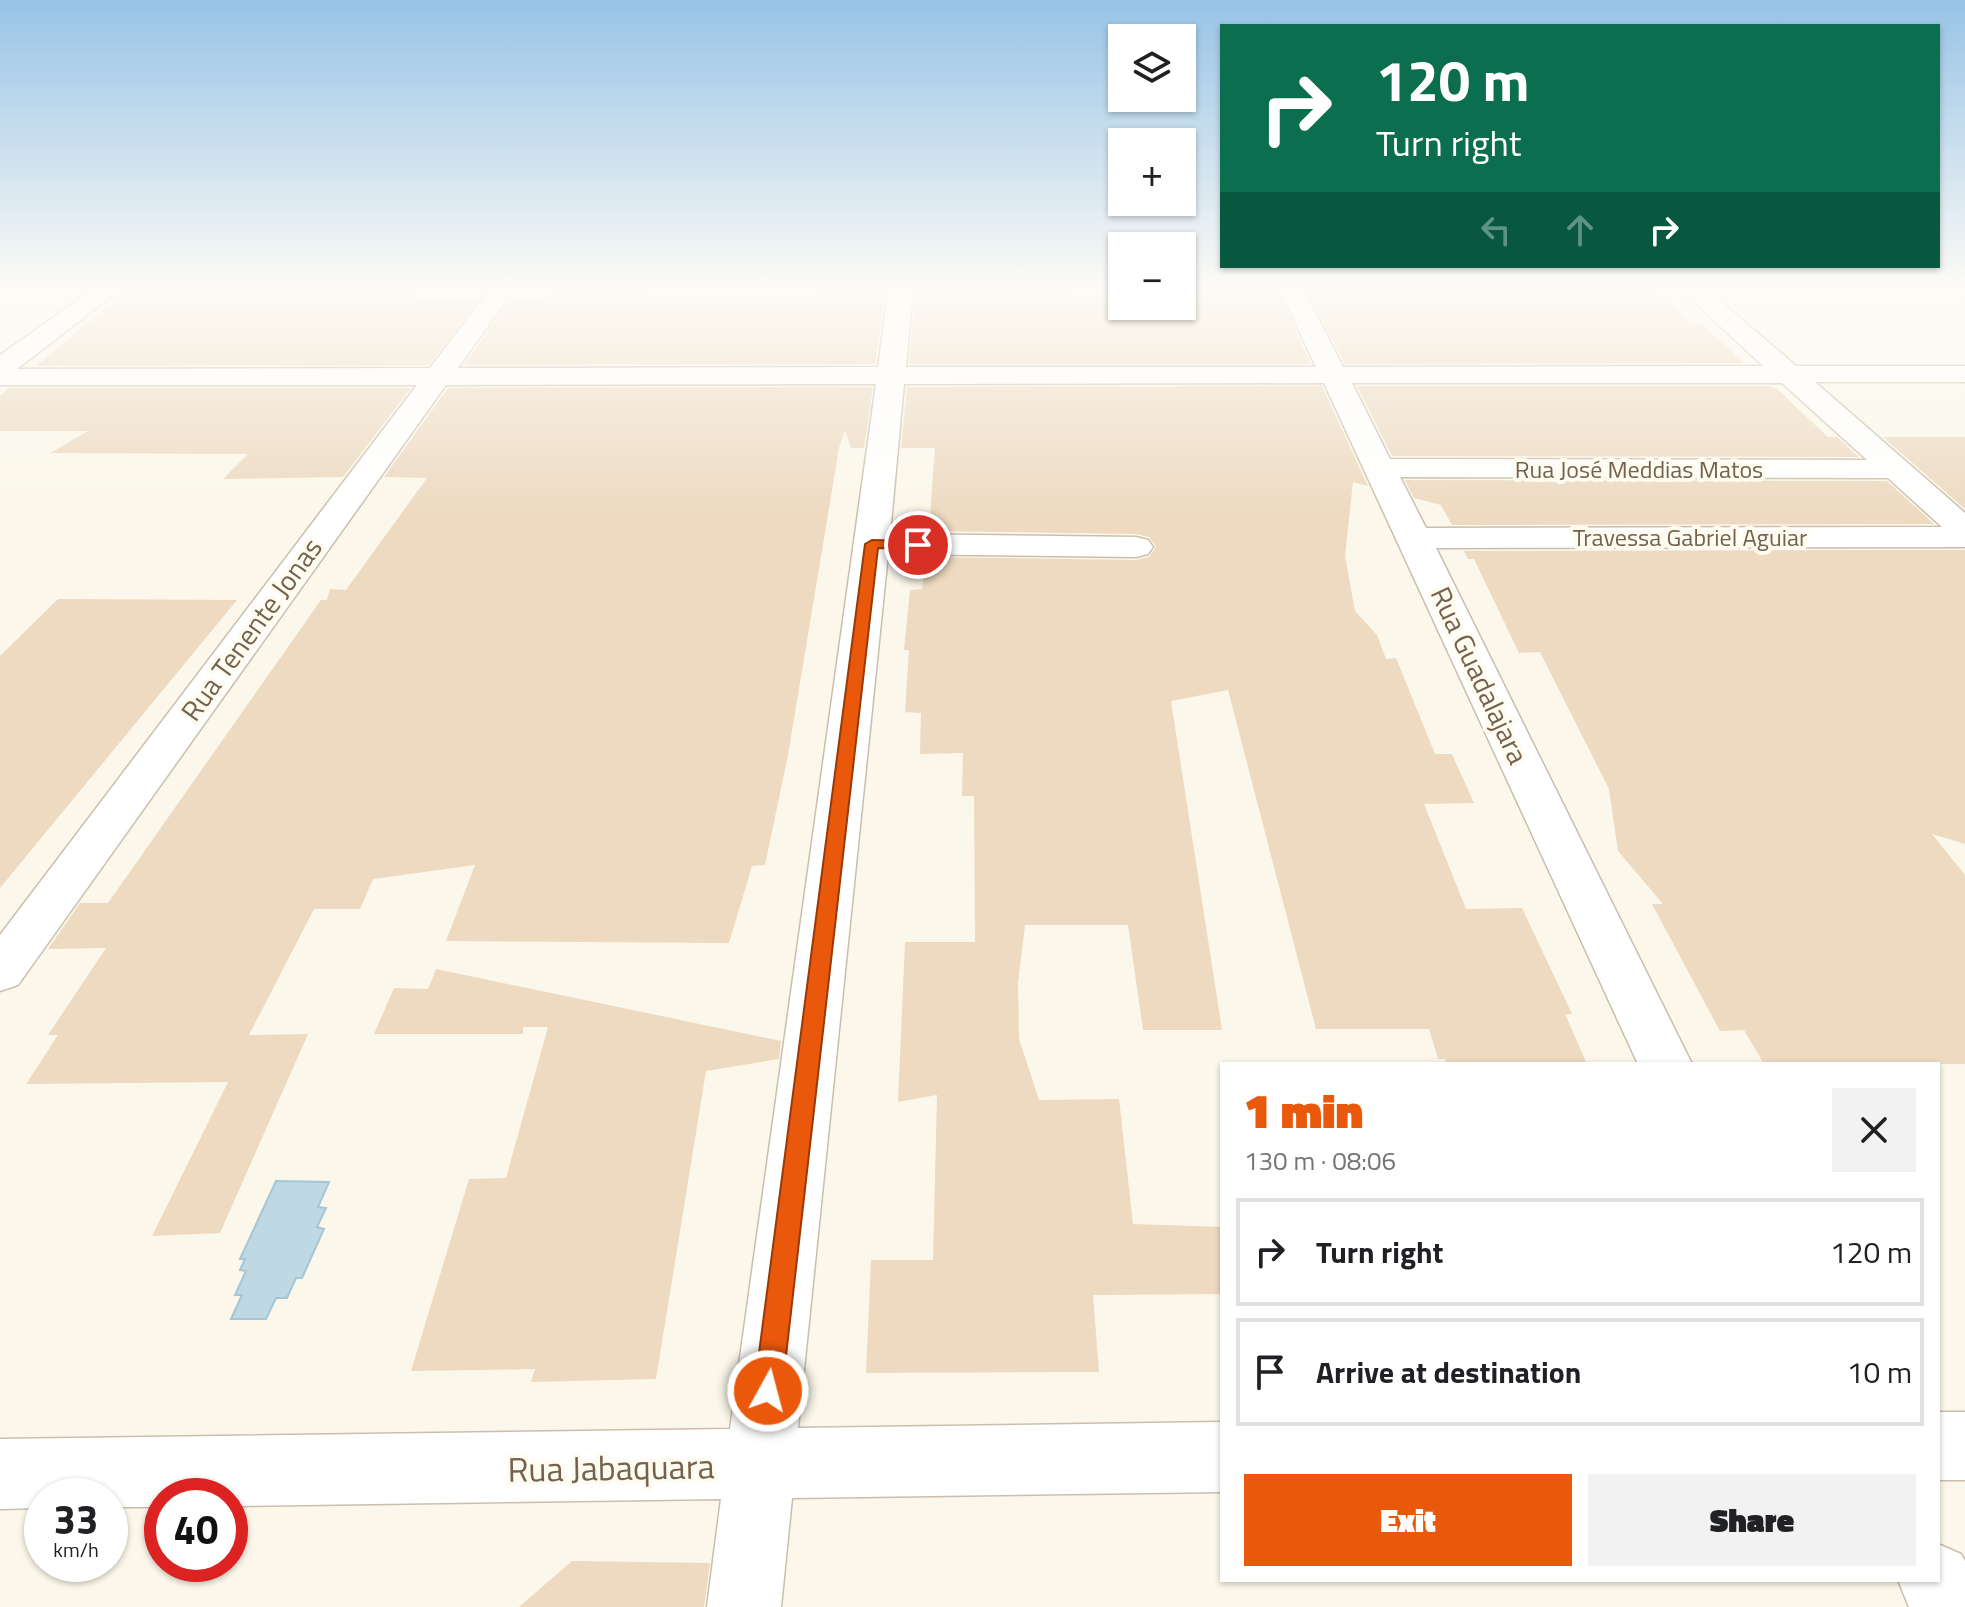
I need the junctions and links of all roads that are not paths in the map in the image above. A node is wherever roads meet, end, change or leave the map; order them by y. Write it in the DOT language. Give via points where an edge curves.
graph roads {
  1 [pos="447,363"];
  2 [pos="892,363"];
  3 [pos="1327,363"];
  4 [pos="1775,363"];
  5 [pos="1787,374"];
  6 [pos="1965,374"];
  7 [pos="1333,375"];
  8 [pos="890,376"];
  9 [pos="0,377"];
  10 [pos="436,377"];
  11 [pos="1381,468"];
  12 [pos="1897,469"];
  13 [pos="1965,530"];
  14 [pos="1965,537"];
  15 [pos="1414,538"];
  16 [pos="872,544"];
  17 [pos="1136,547"];
  18 [pos="0,972"];
  19 [pos="1664,1062"];
  20 [pos="1940,1446"];
  21 [pos="1965,1446"];
  22 [pos="1220,1457"];
  23 [pos="759,1465"];
  24 [pos="0,1474"];
  25 [pos="1936,1582"];
  26 [pos="744,1607"];
  27 [pos="1949,1607"];
  1 -- 10 [label="street, Rua Tenente Jonas"];
  2 -- 8 [label="street"];
  3 -- 7 [label="street, Rua Guadalajara"];
  4 -- 5 [label="street"];
  5 -- 6 [label="street"];
  5 -- 7 [label="street"];
  5 -- 12 [label="street"];
  7 -- 8 [label="street"];
  7 -- 11 [label="street, Rua Guadalajara"];
  8 -- 10 [label="street"];
  8 -- 16 [label="street"];
  9 -- 10 [label="street"];
  10 -- 18 [label="street, Rua Tenente Jonas"];
  11 -- 12 [label="street, Rua José Meddias Matos"];
  11 -- 15 [label="street, Rua Guadalajara"];
  12 -- 13 [label="street"];
  14 -- 15 [label="street, Travessa Gabriel Aguiar"];
  15 -- 19 [label="street, Rua Guadalajara"];
  16 -- 17 [label="street"];
  16 -- 23 [label="street"];
  20 -- 21 [label="street"];
  22 -- 23 [label="street, Rua Jabaquara"];
  23 -- 24 [label="street, Rua Jabaquara"];
  23 -- 26 [label="street"];
  25 -- 27 [label="street"];
}
